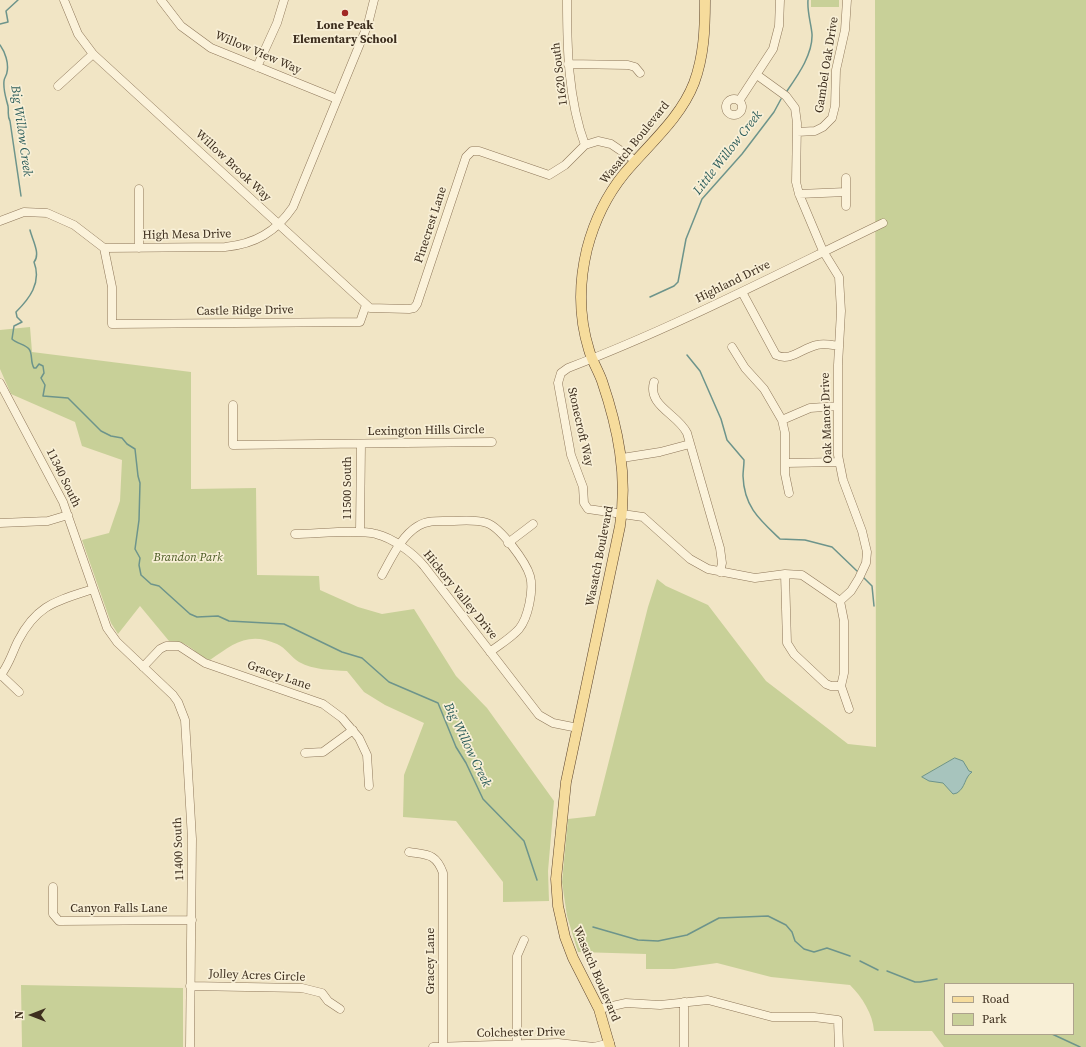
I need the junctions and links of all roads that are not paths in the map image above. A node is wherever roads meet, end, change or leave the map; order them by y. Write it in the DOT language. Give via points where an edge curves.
graph roads {
  1 [pos="64,0"];
  2 [pos="161,0"];
  3 [pos="284,0"];
  4 [pos="374,0"];
  5 [pos="567,0"];
  6 [pos="704,0"];
  7 [pos="780,0"];
  8 [pos="847,0"];
  9 [pos="93,54"];
  10 [pos="568,64"];
  11 [pos="257,67"];
  12 [pos="640,73"];
  13 [pos="757,75"];
  14 [pos="58,86"];
  15 [pos="337,99"];
  16 [pos="739,101"];
  17 [pos="797,132"];
  18 [pos="585,145"];
  19 [pos="636,161"];
  20 [pos="846,178"];
  21 [pos="139,189"];
  22 [pos="846,192"];
  23 [pos="799,194"];
  24 [pos="846,206"];
  25 [pos="0,221"];
  26 [pos="883,223"];
  27 [pos="280,225"];
  28 [pos="104,248"];
  29 [pos="139,248"];
  30 [pos="823,251"];
  31 [pos="742,292"];
  32 [pos="366,306"];
  33 [pos="839,346"];
  34 [pos="732,347"];
  35 [pos="592,359"];
  36 [pos="654,382"];
  37 [pos="0,383"];
  38 [pos="233,405"];
  39 [pos="838,406"];
  40 [pos="782,420"];
  41 [pos="492,442"];
  42 [pos="361,444"];
  43 [pos="690,444"];
  44 [pos="622,458"];
  45 [pos="839,462"];
  46 [pos="786,463"];
  47 [pos="789,493"];
  48 [pos="67,512"];
  49 [pos="622,514"];
  50 [pos="0,523"];
  51 [pos="533,524"];
  52 [pos="360,532"];
  53 [pos="295,534"];
  54 [pos="508,543"];
  55 [pos="400,546"];
  56 [pos="720,572"];
  57 [pos="785,574"];
  58 [pos="382,575"];
  59 [pos="93,589"];
  60 [pos="840,601"];
  61 [pos="490,652"];
  62 [pos="144,667"];
  63 [pos="0,676"];
  64 [pos="841,686"];
  65 [pos="19,692"];
  66 [pos="849,709"];
  67 [pos="578,728"];
  68 [pos="353,730"];
  69 [pos="305,753"];
  70 [pos="369,786"];
  71 [pos="409,852"];
  72 [pos="53,887"];
  73 [pos="192,920"];
  74 [pos="524,940"];
  75 [pos="190,986"];
  76 [pos="684,1002"];
  77 [pos="340,1008"];
  78 [pos="599,1009"];
  79 [pos="517,1044"];
  80 [pos="610,1045"];
  81 [pos="443,1046"];
  82 [pos="190,1047"];
  83 [pos="433,1047"];
  84 [pos="484,1047"];
  85 [pos="684,1047"];
  86 [pos="839,1047"];
  1 -- 9 [label="street, Willow Brook Way" via="78,34"];
  2 -- 11 [label="street, Willow View Way" via="181,26 202,43"];
  3 -- 11 [label="street" via="277,23"];
  4 -- 15 [label="street, High Mesa Drive" via="368,24"];
  5 -- 10 [label="street, 11620 South"];
  6 -- 19 [label="main road, Wasatch Boulevard" via="704,43 694,84 679,110"];
  7 -- 13 [label="street" via="777,38"];
  8 -- 17 [label="street, Gambel Oak Drive" via="846,30 836,70 832,118 815,131"];
  9 -- 14 [label="street"];
  9 -- 27 [label="street, Willow Brook Way"];
  10 -- 12 [label="street" via="628,65 635,67"];
  10 -- 18 [label="street, 11620 South"];
  11 -- 15 [label="street, Willow View Way"];
  13 -- 16 [label="street"];
  13 -- 17 [label="street, Oak Manor Drive" via="791,101 796,116"];
  15 -- 27 [label="street, High Mesa Drive" via="293,207"];
  17 -- 23 [label="street, Oak Manor Drive" via="796,182"];
  18 -- 19 [label="street" via="598,141 605,142"];
  18 -- 32 [label="street, Pinecrest Lane" via="565,165 549,175 479,151 472,151 466,157 418,304 414,308 376,310"];
  19 -- 35 [label="main road, Wasatch Boulevard" via="609,196 594,227 587,250 581,302 584,329"];
  20 -- 22 [label="street"];
  21 -- 29 [label="street"];
  22 -- 23 [label="street"];
  22 -- 24 [label="street"];
  23 -- 30 [label="street, Oak Manor Drive"];
  25 -- 28 [label="street" via="24,212 48,213 74,225"];
  26 -- 30 [label="street, Highland Drive"];
  27 -- 29 [label="street, High Mesa Drive" via="261,238 239,246"];
  27 -- 32 [label="street, Willow Brook Way"];
  28 -- 29 [label="street, High Mesa Drive"];
  28 -- 32 [label="street, Castle Ridge Drive" via="112,287 112,324 360,322"];
  30 -- 31 [label="street, Highland Drive"];
  30 -- 33 [label="street, Oak Manor Drive" via="839,277"];
  31 -- 33 [label="street" via="776,355 785,358 818,345"];
  31 -- 35 [label="street, Highland Drive" via="633,343"];
  33 -- 39 [label="street, Oak Manor Drive"];
  34 -- 40 [label="street" via="745,368 764,389"];
  35 -- 44 [label="main road, Wasatch Boulevard" via="605,391"];
  35 -- 49 [label="street, Stonecroft Way" via="564,370 558,380 558,390 571,455 583,487 585,505 592,510"];
  36 -- 43 [label="street" via="652,394 655,400 684,426"];
  37 -- 48 [label="street, 11340 South"];
  38 -- 42 [label="street, Lexington Hills Circle" via="233,445"];
  39 -- 40 [label="street" via="810,408"];
  39 -- 45 [label="street, Oak Manor Drive"];
  40 -- 46 [label="street"];
  41 -- 42 [label="street, Lexington Hills Circle"];
  42 -- 52 [label="street, 11500 South"];
  43 -- 44 [label="street"];
  43 -- 56 [label="street" via="720,548"];
  44 -- 49 [label="main road, Wasatch Boulevard"];
  45 -- 46 [label="street"];
  45 -- 60 [label="street, Oak Manor Drive" via="862,531 866,552 866,563 859,578 851,591"];
  46 -- 47 [label="street" via="785,474"];
  48 -- 50 [label="street" via="50,521"];
  48 -- 59 [label="street, 11340 South"];
  49 -- 56 [label="street" via="646,519 690,559"];
  49 -- 67 [label="main road, Wasatch Boulevard"];
  51 -- 54 [label="street"];
  52 -- 53 [label="street, Hickory Valley Drive"];
  52 -- 55 [label="street, Hickory Valley Drive" via="382,536"];
  54 -- 55 [label="street" via="499,531 486,523 472,520 434,521 417,526"];
  54 -- 61 [label="street" via="528,570 531,577 530,592 519,628"];
  55 -- 58 [label="street"];
  55 -- 61 [label="street, Hickory Valley Drive" via="424,566"];
  56 -- 57 [label="street" via="755,578"];
  57 -- 60 [label="street" via="806,577"];
  57 -- 64 [label="street" via="785,637 789,648 826,684"];
  59 -- 62 [label="street, 11340 South" via="112,635"];
  59 -- 63 [label="street" via="55,601 33,618 24,629 8,666"];
  60 -- 64 [label="street" via="844,628 844,678"];
  61 -- 67 [label="street, Hickory Valley Drive" via="539,715 553,723"];
  62 -- 68 [label="street, Gracey Lane" via="160,649 166,646 179,646 209,665 323,704"];
  62 -- 73 [label="street, 11400 South" via="178,702 185,720 192,839"];
  63 -- 65 [label="street"];
  64 -- 66 [label="street"];
  67 -- 78 [label="main road, Wasatch Boulevard" via="564,797 556,870 557,894 568,947"];
  68 -- 69 [label="street" via="323,752"];
  68 -- 70 [label="street, Gracey Lane" via="367,755"];
  71 -- 81 [label="street, Gracey Lane" via="432,856 439,863 442,873"];
  72 -- 73 [label="street, Canyon Falls Lane" via="53,914 59,921"];
  73 -- 75 [label="street, 11400 South"];
  74 -- 79 [label="street" via="517,956"];
  75 -- 77 [label="street, Jolley Acres Circle" via="302,988 322,993 328,1001"];
  75 -- 82 [label="street, 11400 South"];
  76 -- 78 [label="street" via="660,1005 626,1003"];
  76 -- 85 [label="street"];
  76 -- 86 [label="street" via="708,1000 772,1017 838,1020"];
  78 -- 80 [label="main road, Wasatch Boulevard"];
  79 -- 80 [label="street, Colchester Drive" via="558,1043 594,1047"];
  79 -- 84 [label="street, Colchester Drive"];
  81 -- 83 [label="street, Colchester Drive"];
  81 -- 84 [label="street, Colchester Drive"];
}
